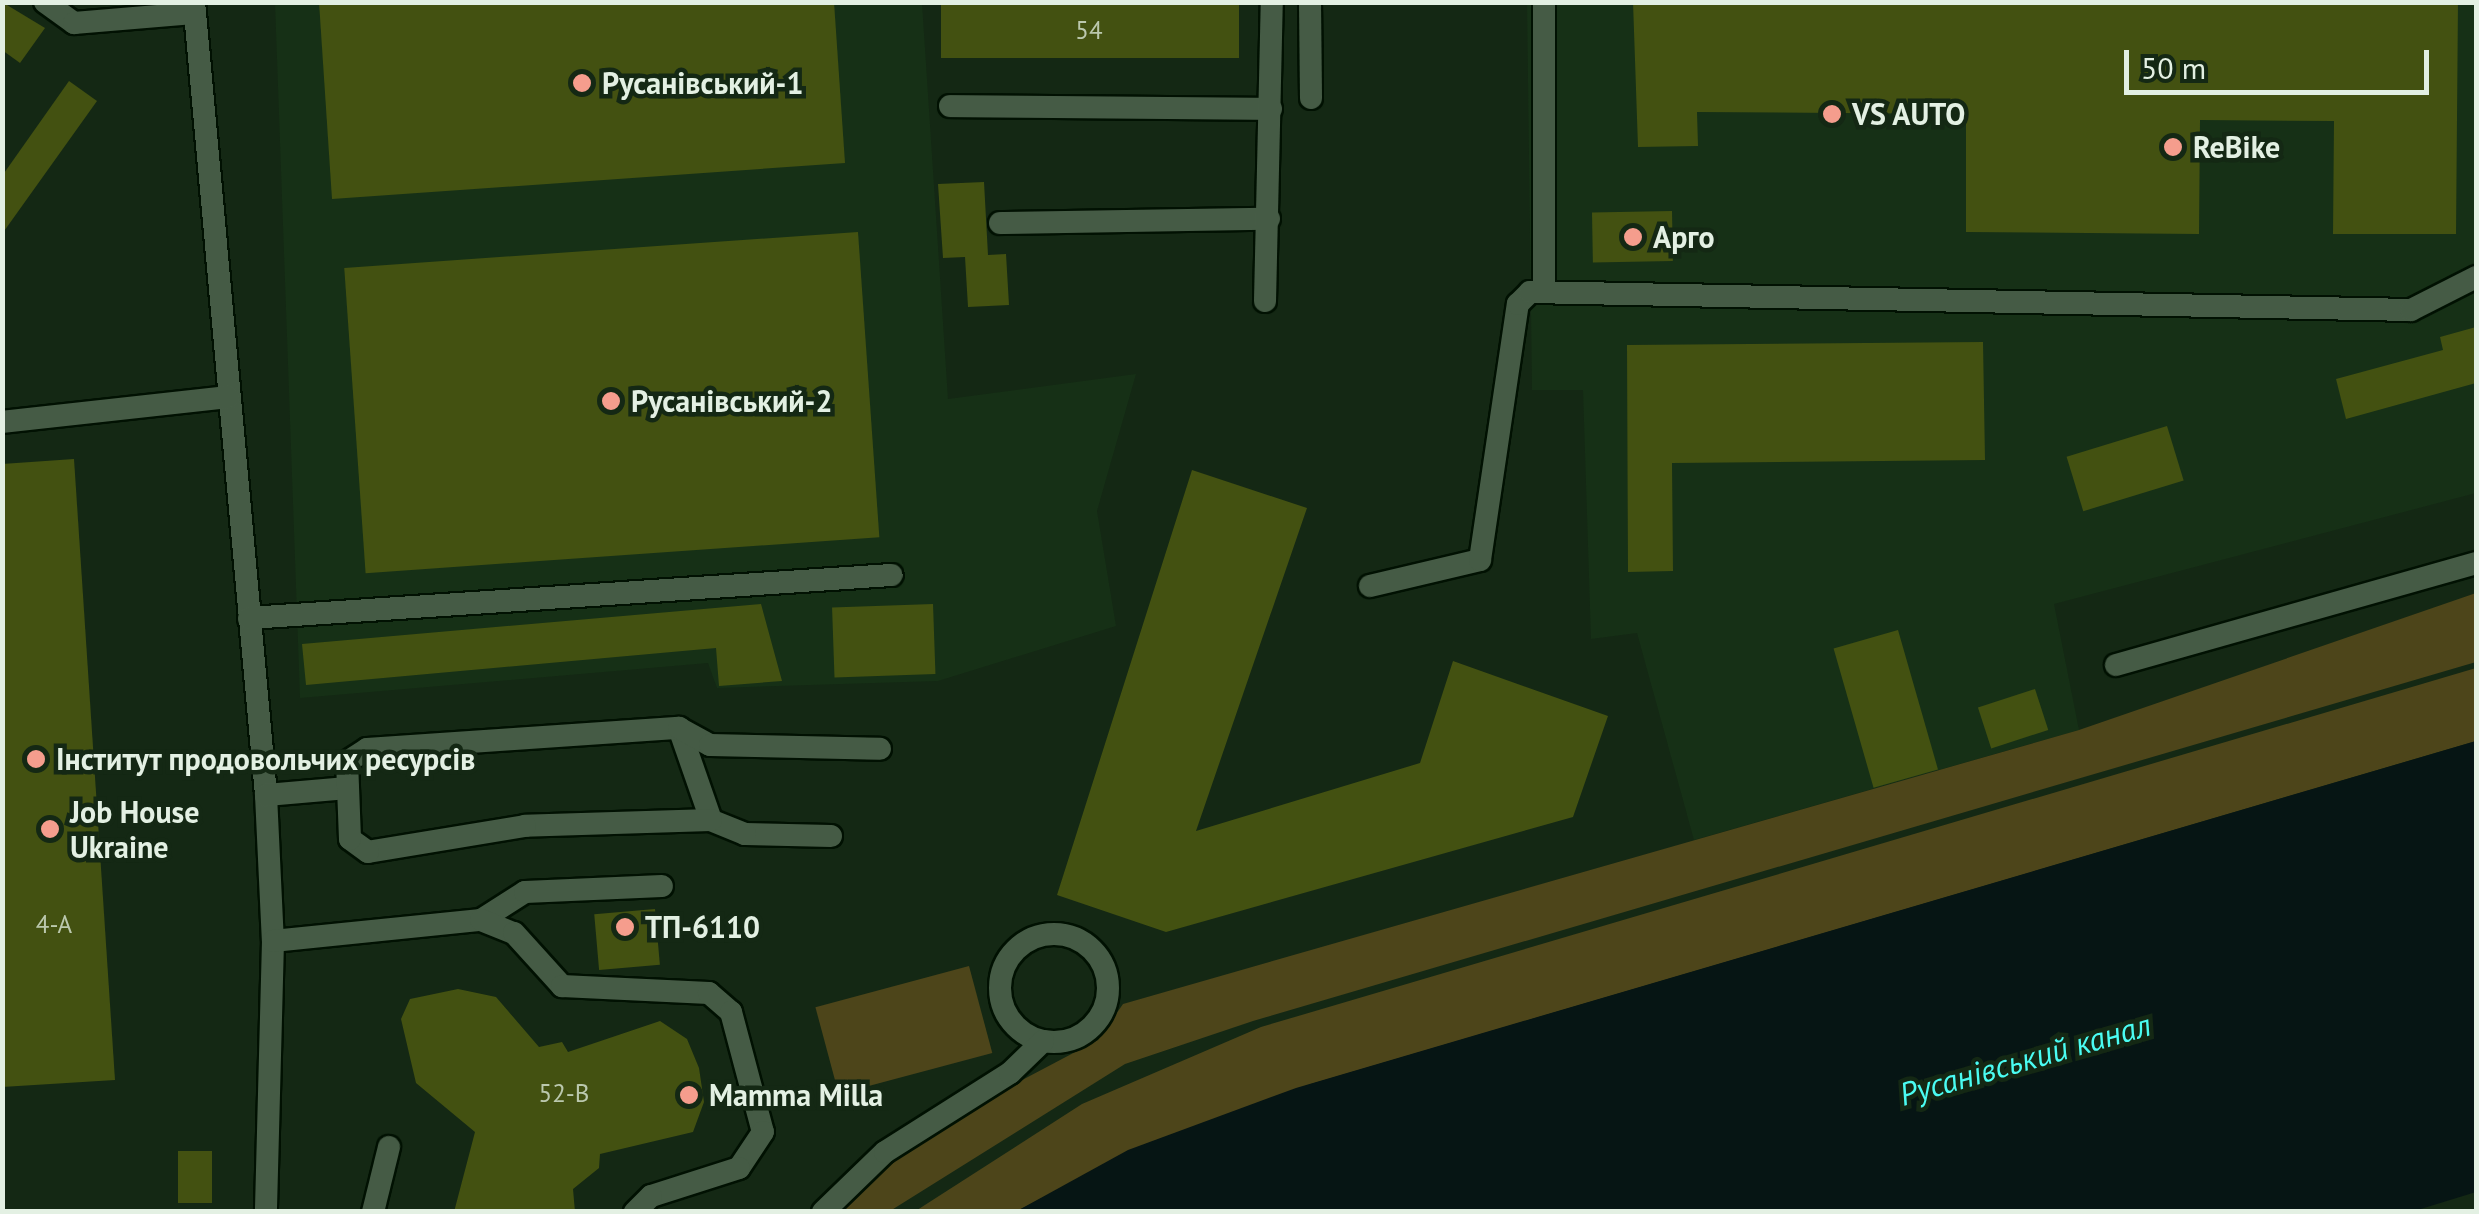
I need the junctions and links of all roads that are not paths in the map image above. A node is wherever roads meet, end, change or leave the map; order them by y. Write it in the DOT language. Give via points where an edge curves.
graph roads {
  1 [pos="45,2"];
  2 [pos="1272,2"];
  3 [pos="1310,2"];
  4 [pos="1544,2"];
  5 [pos="194,8"];
  6 [pos="1311,98"];
  7 [pos="950,106"];
  8 [pos="1271,109"];
  9 [pos="1269,218"];
  10 [pos="1000,222"];
  11 [pos="2476,277"];
  12 [pos="1544,291"];
  13 [pos="1265,300"];
  14 [pos="229,397"];
  15 [pos="2,422"];
  16 [pos="2476,563"];
  17 [pos="892,575"];
  18 [pos="1370,586"];
  19 [pos="249,618"];
  20 [pos="2116,666"];
  21 [pos="679,728"];
  22 [pos="880,749"];
  23 [pos="348,788"];
  24 [pos="266,794"];
  25 [pos="711,820"];
  26 [pos="831,836"];
  27 [pos="662,886"];
  28 [pos="480,920"];
  29 [pos="273,941"];
  30 [pos="1043,1041"];
  31 [pos="389,1147"];
  32 [pos="266,1212"];
  33 [pos="374,1212"];
  34 [pos="635,1212"];
  35 [pos="823,1212"];
  1 -- 5 [label="lane" via="74,23"];
  2 -- 8 [label="lane"];
  3 -- 6 [label="lane"];
  4 -- 12 [label="lane"];
  5 -- 14 [label="lane"];
  7 -- 8 [label="lane"];
  8 -- 9 [label="lane"];
  9 -- 10 [label="lane"];
  9 -- 13 [label="lane"];
  11 -- 12 [label="lane" via="2411,310"];
  12 -- 18 [label="lane" via="1518,304 1480,560"];
  14 -- 15 [label="lane"];
  14 -- 19 [label="lane"];
  16 -- 20 [label="lane"];
  17 -- 19 [label="lane"];
  19 -- 24 [label="lane"];
  21 -- 22 [label="lane" via="710,745"];
  21 -- 23 [label="lane" via="367,749 347,762"];
  21 -- 25 [label="lane"];
  23 -- 24 [label="lane"];
  23 -- 25 [label="lane" via="350,839 368,852 525,826"];
  24 -- 29 [label="lane"];
  25 -- 26 [label="lane" via="746,834"];
  27 -- 28 [label="lane" via="525,892"];
  28 -- 29 [label="lane"];
  28 -- 34 [label="lane" via="514,934 562,986 590,993 678,985 709,992 732,1012 763,1132 756,1153"];
  29 -- 32 [label="lane"];
  30 -- 30 [label="lane" via="1088,1030 1107,994 1097,955 1062,934 1026,942 1002,972 1006,1014"];
  30 -- 35 [label="lane" via="885,1152"];
  31 -- 33 [label="lane"];
}
